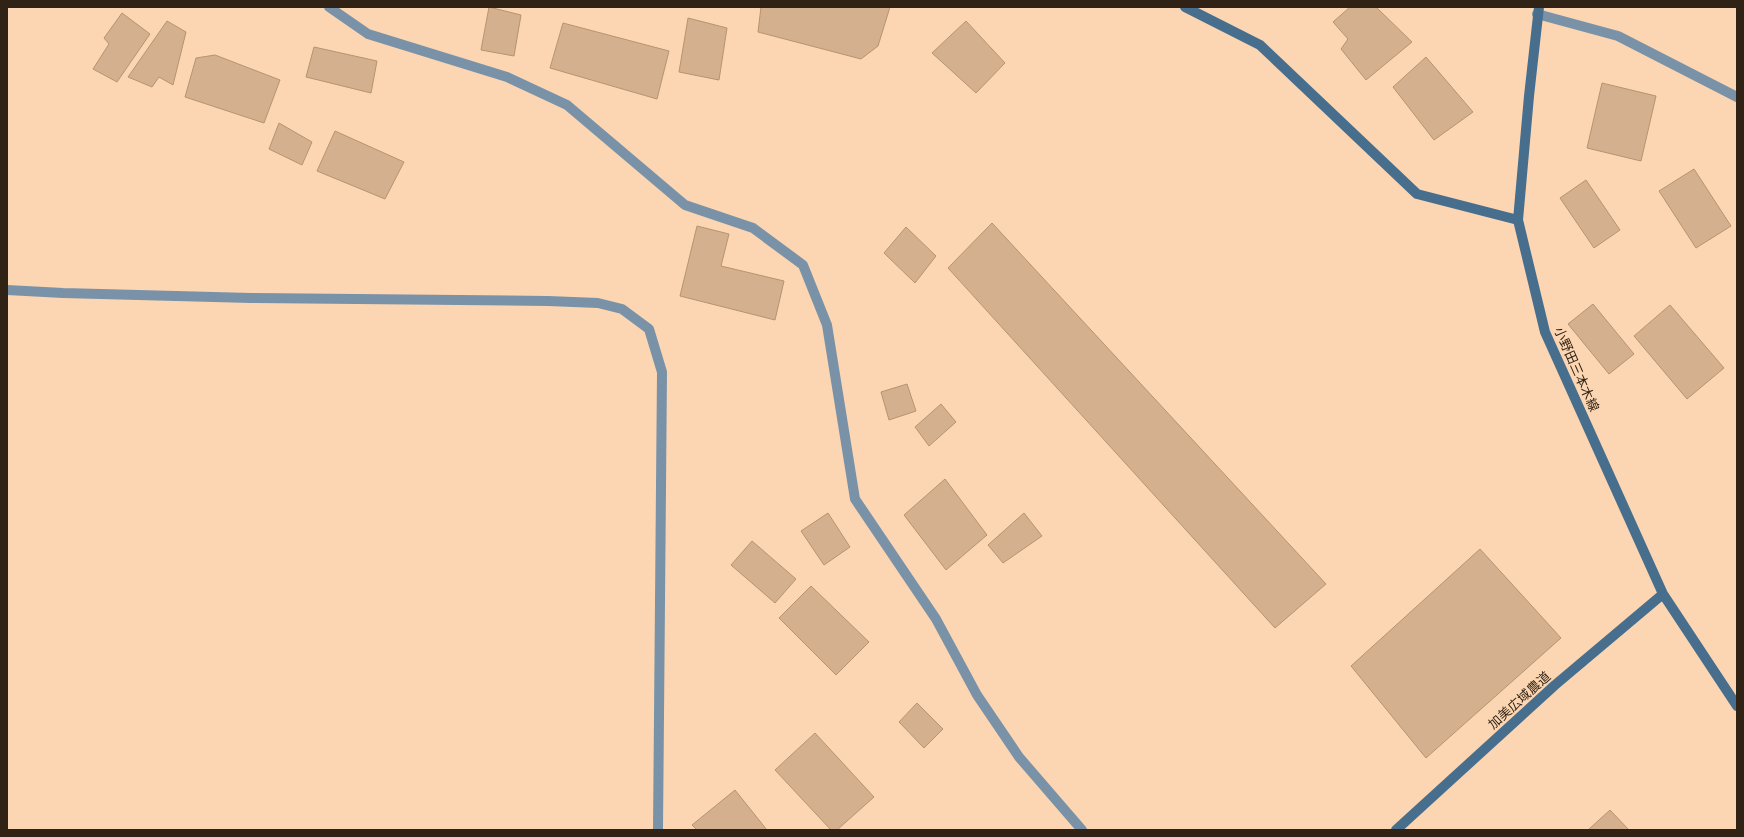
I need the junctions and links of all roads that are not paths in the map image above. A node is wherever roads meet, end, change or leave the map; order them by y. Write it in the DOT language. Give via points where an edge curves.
graph roads {
  1 [pos="329,7"];
  2 [pos="1185,7"];
  3 [pos="1538,10"];
  4 [pos="1737,97"];
  5 [pos="1518,220"];
  6 [pos="7,290"];
  7 [pos="1664,594"];
  8 [pos="1737,706"];
  9 [pos="658,830"];
  10 [pos="1082,830"];
  11 [pos="1396,830"];
  1 -- 10 [label="street" via="368,34 507,77 567,105 685,205 753,228 803,265 827,325 855,499 936,619 977,696 1019,758"];
  2 -- 5 [label="street" via="1260,45 1417,194"];
  3 -- 4 [label="street" via="1618,36"];
  3 -- 5 [label="street, 小野田三本木線"];
  5 -- 7 [label="street, 小野田三本木線" via="1545,332"];
  6 -- 9 [label="street" via="251,298 548,300 598,303 622,309 649,329 662,372"];
  7 -- 8 [label="street, 小野田三本木線"];
  7 -- 11 [label="street, 加美広域農道" via="1554,685"];
}
